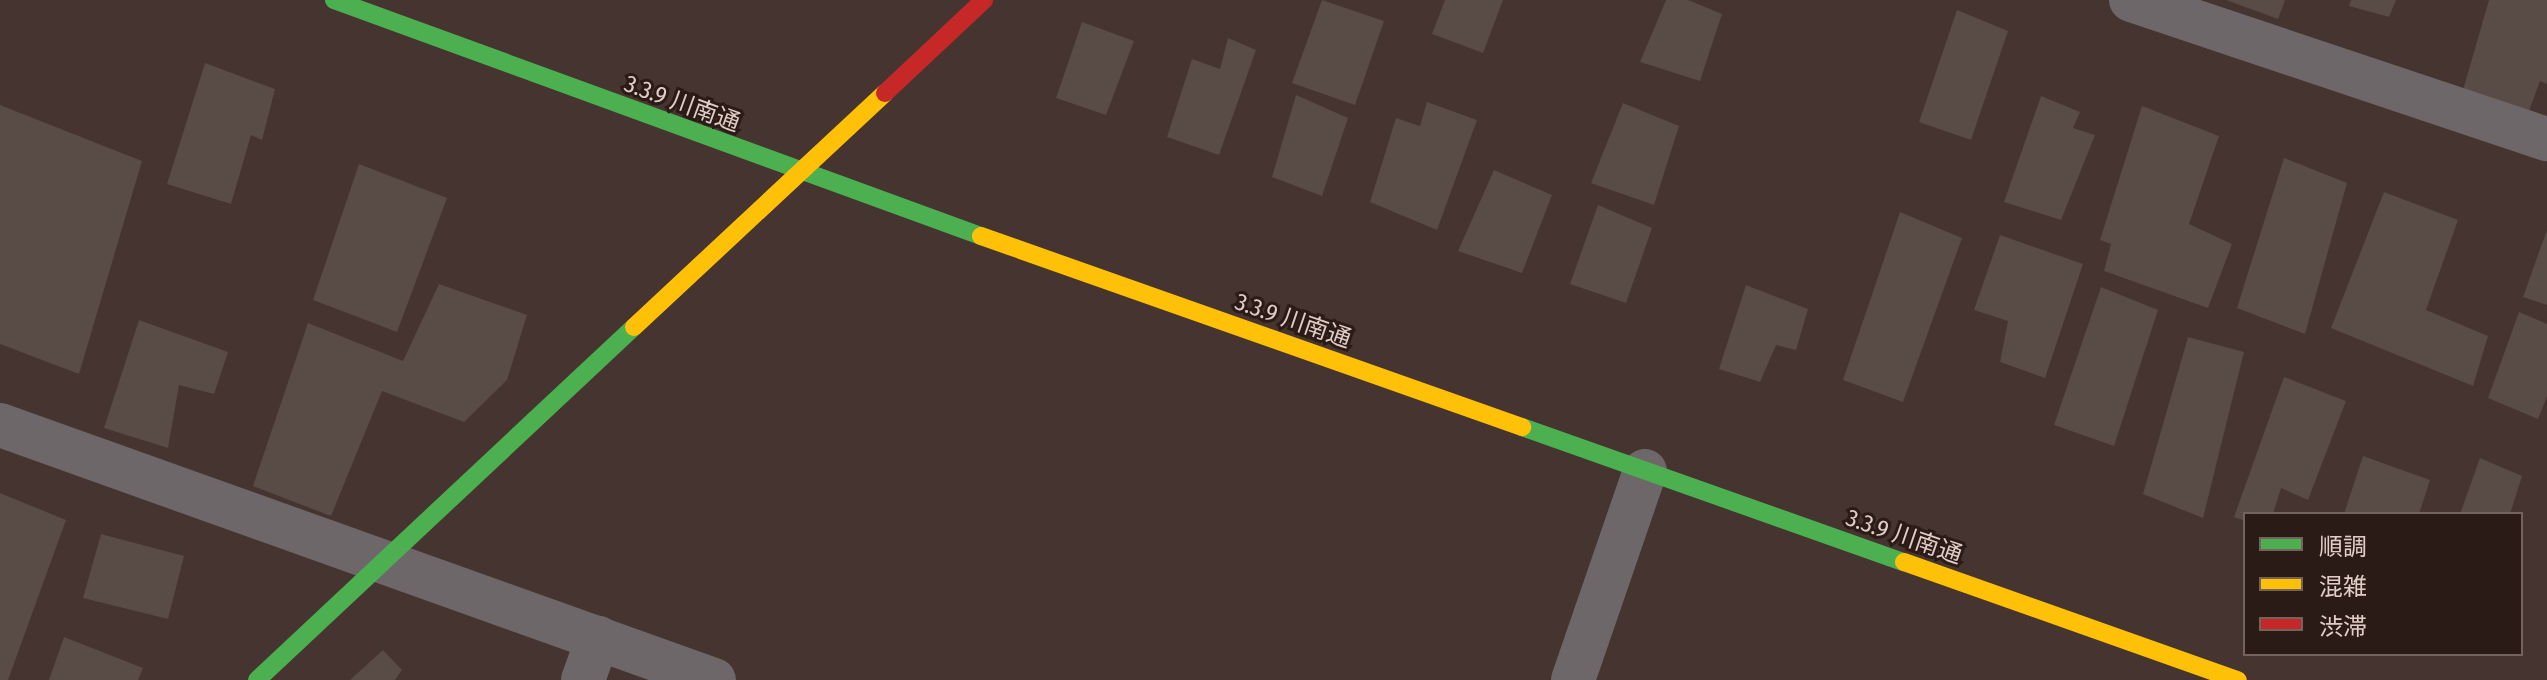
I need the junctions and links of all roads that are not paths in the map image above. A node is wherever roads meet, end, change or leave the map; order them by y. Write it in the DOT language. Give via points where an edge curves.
graph roads {
  1 [pos="334,0"];
  2 [pos="984,0"];
  3 [pos="2131,0"];
  4 [pos="2547,139"];
  5 [pos="799,172"];
  6 [pos="0,425"];
  7 [pos="1645,471"];
  8 [pos="383,562"];
  9 [pos="598,638"];
  10 [pos="257,680"];
  11 [pos="583,680"];
  12 [pos="714,680"];
  13 [pos="1573,680"];
  14 [pos="2238,680"];
  1 -- 5 [label="street, 3.3.9 川南通"];
  2 -- 5 [label="street"];
  3 -- 4 [label="street"];
  5 -- 7 [label="street, 3.3.9 川南通"];
  5 -- 8 [label="street"];
  6 -- 8 [label="street"];
  7 -- 13 [label="street"];
  7 -- 14 [label="street, 3.3.9 川南通"];
  8 -- 9 [label="street"];
  8 -- 10 [label="street"];
  9 -- 11 [label="street"];
  9 -- 12 [label="street"];
}
